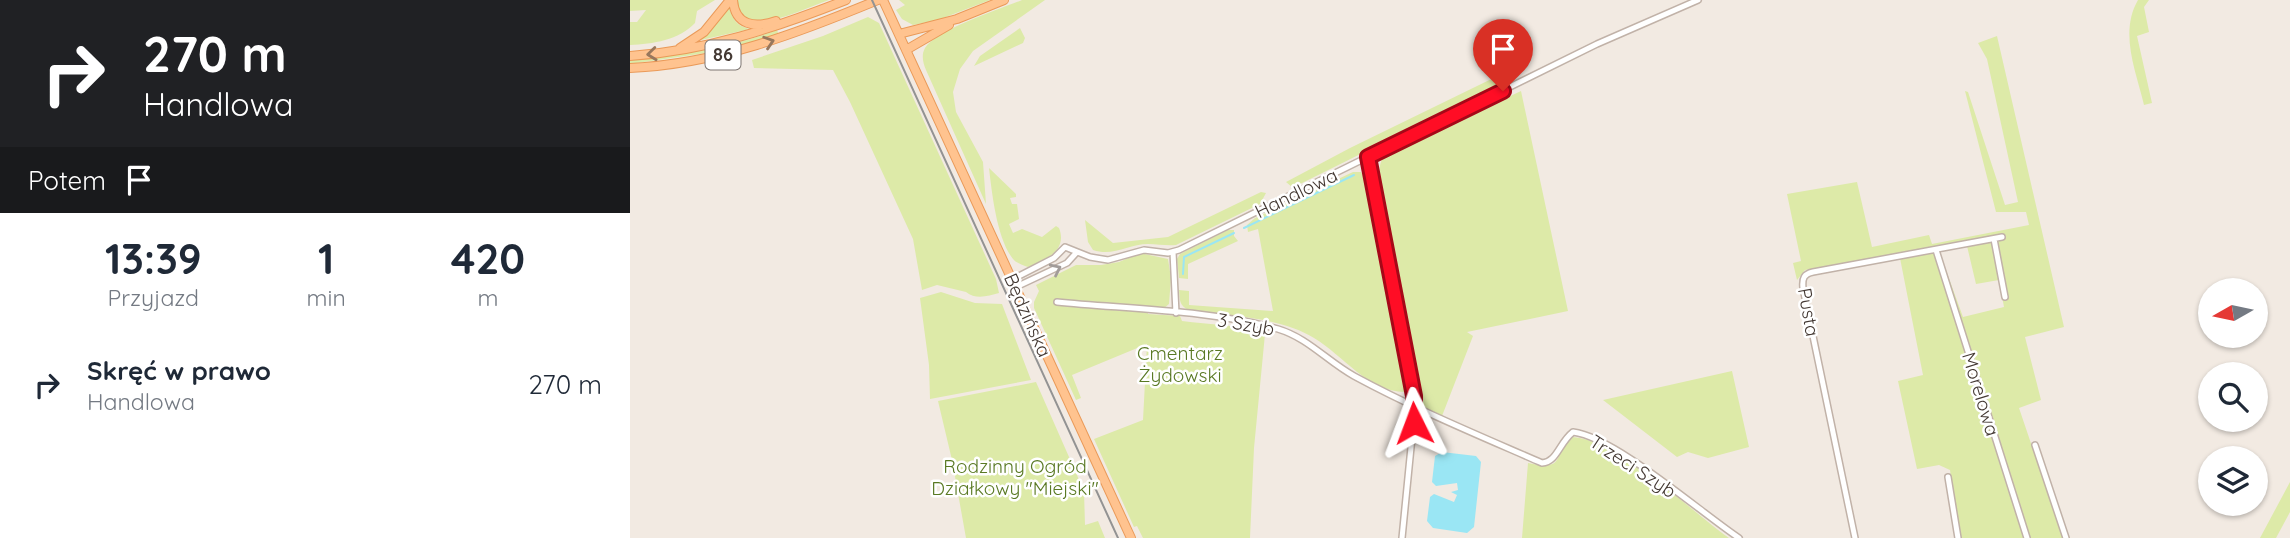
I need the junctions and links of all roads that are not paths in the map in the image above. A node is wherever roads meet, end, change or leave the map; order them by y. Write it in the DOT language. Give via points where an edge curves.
graph roads {
  1 [pos="731,0"];
  2 [pos="846,0"];
  3 [pos="881,0"];
  4 [pos="1004,0"];
  5 [pos="1698,0"];
  6 [pos="957,19"];
  7 [pos="787,23"];
  8 [pos="899,34"];
  9 [pos="906,50"];
  10 [pos="674,51"];
  11 [pos="630,56"];
  12 [pos="630,68"];
  13 [pos="1368,157"];
  14 [pos="2002,237"];
  15 [pos="1994,239"];
  16 [pos="1936,250"];
  17 [pos="1077,252"];
  18 [pos="1172,252"];
  19 [pos="1014,283"];
  20 [pos="2005,297"];
  21 [pos="1057,302"];
  22 [pos="1175,313"];
  23 [pos="1415,407"];
  24 [pos="2035,445"];
  25 [pos="1948,477"];
  26 [pos="1131,538"];
  27 [pos="1402,538"];
  28 [pos="1740,538"];
  29 [pos="1855,538"];
  30 [pos="1958,538"];
  31 [pos="2027,538"];
  32 [pos="2066,538"];
  1 -- 7 [label="main road" via="735,14 744,22"];
  1 -- 10 [label="main road" via="704,33"];
  2 -- 7 [label="main road, 86"];
  3 -- 8 [label="main road, Będzińska"];
  12 -- 3 [label="main road, 86, one-way" via="747,49"];
  4 -- 6 [label="main road"];
  5 -- 13 [label="street, Handlowa" via="1597,44"];
  6 -- 8 [label="main road"];
  6 -- 9 [label="main road"];
  7 -- 10 [label="main road, 86"];
  8 -- 9 [label="main road, Będzińska"];
  9 -- 19 [label="main road, Będzińska"];
  10 -- 11 [label="main road, 86, one-way"];
  13 -- 18 [label="street, Handlowa"];
  13 -- 23 [label="street"];
  14 -- 15 [label="street, Pusta"];
  15 -- 16 [label="street, Pusta"];
  15 -- 20 [label="street"];
  16 -- 29 [label="street, Pusta" via="1813,272 1803,278"];
  16 -- 31 [label="street, Morelowa"];
  17 -- 18 [label="street, Handlowa" via="1108,260 1144,250"];
  19 -- 17 [label="street, one-way" via="1067,263"];
  17 -- 19 [label="street, Handlowa" via="1065,247"];
  18 -- 22 [label="street"];
  19 -- 26 [label="main road, Będzińska"];
  21 -- 22 [label="street, 3 Szyb"];
  22 -- 23 [label="street, 3 Szyb" via="1292,334 1351,374"];
  23 -- 27 [label="street"];
  23 -- 28 [label="street, Trzeci Szyb" via="1542,463 1554,458 1573,432 1585,434"];
  24 -- 32 [label="street"];
  25 -- 30 [label="street"];
}
